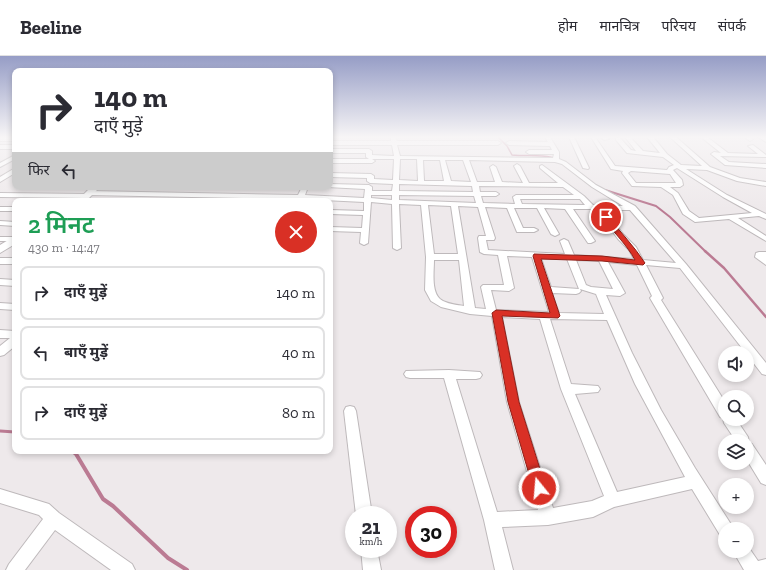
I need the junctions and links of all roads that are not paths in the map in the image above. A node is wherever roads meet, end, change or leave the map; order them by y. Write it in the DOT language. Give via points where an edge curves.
graph roads {
  1 [pos="333,161"];
  2 [pos="347,161"];
  3 [pos="372,161"];
  4 [pos="397,161"];
  5 [pos="420,161"];
  6 [pos="443,161"];
  7 [pos="466,161"];
  8 [pos="562,161"];
  9 [pos="583,161"];
  10 [pos="608,161"];
  11 [pos="673,161"];
  12 [pos="700,161"];
  13 [pos="723,161"];
  14 [pos="0,165"];
  15 [pos="12,166"];
  16 [pos="516,166"];
  17 [pos="679,166"];
  18 [pos="766,166"];
  19 [pos="493,167"];
  20 [pos="542,167"];
  21 [pos="586,168"];
  22 [pos="708,168"];
  23 [pos="631,169"];
  24 [pos="12,172"];
  25 [pos="671,172"];
  26 [pos="333,175"];
  27 [pos="345,176"];
  28 [pos="0,180"];
  29 [pos="396,182"];
  30 [pos="422,182"];
  31 [pos="448,183"];
  32 [pos="475,184"];
  33 [pos="499,184"];
  34 [pos="766,184"];
  35 [pos="527,185"];
  36 [pos="564,185"];
  37 [pos="333,186"];
  38 [pos="664,186"];
  39 [pos="369,187"];
  40 [pos="12,189"];
  41 [pos="38,190"];
  42 [pos="66,190"];
  43 [pos="183,190"];
  44 [pos="232,190"];
  45 [pos="396,193"];
  46 [pos="88,194"];
  47 [pos="179,194"];
  48 [pos="477,194"];
  49 [pos="496,194"];
  50 [pos="2,195"];
  51 [pos="32,195"];
  52 [pos="59,196"];
  53 [pos="582,197"];
  54 [pos="174,198"];
  55 [pos="225,198"];
  56 [pos="306,198"];
  57 [pos="395,202"];
  58 [pos="424,204"];
  59 [pos="454,204"];
  60 [pos="481,205"];
  61 [pos="539,205"];
  62 [pos="510,206"];
  63 [pos="520,206"];
  64 [pos="567,206"];
  65 [pos="594,207"];
  66 [pos="632,208"];
  67 [pos="0,209"];
  68 [pos="12,209"];
  69 [pos="333,212"];
  70 [pos="367,214"];
  71 [pos="763,215"];
  72 [pos="729,216"];
  73 [pos="0,223"];
  74 [pos="12,224"];
  75 [pos="333,229"];
  76 [pos="365,230"];
  77 [pos="534,230"];
  78 [pos="555,234"];
  79 [pos="0,239"];
  80 [pos="766,239"];
  81 [pos="12,241"];
  82 [pos="564,241"];
  83 [pos="591,241"];
  84 [pos="12,242"];
  85 [pos="364,243"];
  86 [pos="397,248"];
  87 [pos="0,250"];
  88 [pos="502,253"];
  89 [pos="766,255"];
  90 [pos="536,256"];
  91 [pos="430,257"];
  92 [pos="463,257"];
  93 [pos="571,258"];
  94 [pos="602,259"];
  95 [pos="0,261"];
  96 [pos="12,261"];
  97 [pos="766,262"];
  98 [pos="641,263"];
  99 [pos="683,266"];
  100 [pos="0,282"];
  101 [pos="12,283"];
  102 [pos="547,290"];
  103 [pos="600,291"];
  104 [pos="576,292"];
  105 [pos="0,306"];
  106 [pos="12,307"];
  107 [pos="470,311"];
  108 [pos="494,313"];
  109 [pos="550,316"];
  110 [pos="610,317"];
  111 [pos="0,334"];
  112 [pos="12,334"];
  113 [pos="12,342"];
  114 [pos="0,352"];
  115 [pos="766,371"];
  116 [pos="410,374"];
  117 [pos="449,374"];
  118 [pos="476,375"];
  119 [pos="567,389"];
  120 [pos="594,390"];
  121 [pos="718,401"];
  122 [pos="350,411"];
  123 [pos="754,459"];
  124 [pos="766,478"];
  125 [pos="694,482"];
  126 [pos="2,499"];
  127 [pos="613,500"];
  128 [pos="363,506"];
  129 [pos="548,517"];
  130 [pos="53,519"];
  131 [pos="492,520"];
  132 [pos="721,522"];
  133 [pos="370,558"];
  134 [pos="746,558"];
  135 [pos="766,566"];
  136 [pos="15,570"];
  137 [pos="126,570"];
  138 [pos="372,570"];
  139 [pos="504,570"];
  140 [pos="754,570"];
  1 -- 2 [label="street"];
  2 -- 27 [label="street"];
  3 -- 39 [label="street"];
  4 -- 29 [label="street"];
  5 -- 30 [label="street"];
  6 -- 31 [label="street"];
  7 -- 32 [label="street"];
  8 -- 66 [label="street" via="594,186"];
  9 -- 21 [label="street"];
  10 -- 23 [label="street" via="613,168"];
  11 -- 17 [label="street"];
  12 -- 22 [label="street"];
  13 -- 18 [label="street" via="727,164"];
  14 -- 15 [label="street"];
  16 -- 35 [label="street"];
  17 -- 22 [label="street"];
  17 -- 25 [label="street" via="671,168"];
  17 -- 71 [label="street" via="719,193"];
  19 -- 33 [label="street"];
  20 -- 36 [label="street"];
  22 -- 34 [label="street" via="739,180"];
  23 -- 25 [label="street"];
  23 -- 38 [label="street" via="625,171 632,185"];
  24 -- 28 [label="street"];
  25 -- 38 [label="street" via="681,185"];
  26 -- 27 [label="street"];
  27 -- 39 [label="street"];
  29 -- 30 [label="street"];
  29 -- 39 [label="street"];
  29 -- 45 [label="street"];
  30 -- 31 [label="street"];
  31 -- 32 [label="street"];
  32 -- 33 [label="street"];
  32 -- 48 [label="street"];
  33 -- 35 [label="street"];
  35 -- 36 [label="street"];
  36 -- 53 [label="street"];
  37 -- 39 [label="street"];
  38 -- 72 [label="street" via="676,194 684,210 694,218 701,220"];
  39 -- 45 [label="street"];
  39 -- 56 [label="street"];
  39 -- 57 [label="street"];
  39 -- 70 [label="street"];
  40 -- 50 [label="street"];
  41 -- 51 [label="street"];
  42 -- 52 [label="street"];
  43 -- 47 [label="street"];
  44 -- 55 [label="street"];
  45 -- 48 [label="street"];
  45 -- 57 [label="street"];
  46 -- 47 [label="street"];
  46 -- 52 [label="street"];
  47 -- 54 [label="street"];
  47 -- 55 [label="street"];
  48 -- 49 [label="street"];
  48 -- 60 [label="street"];
  50 -- 51 [label="street"];
  51 -- 52 [label="street"];
  53 -- 63 [label="street" via="516,197"];
  53 -- 65 [label="street"];
  57 -- 58 [label="street"];
  57 -- 86 [label="street"];
  58 -- 59 [label="street"];
  58 -- 91 [label="street"];
  59 -- 60 [label="street"];
  59 -- 92 [label="street"];
  60 -- 62 [label="street"];
  60 -- 88 [label="street" via="492,238 482,238 484,252"];
  61 -- 63 [label="street"];
  61 -- 64 [label="street"];
  61 -- 78 [label="street"];
  62 -- 63 [label="street"];
  62 -- 77 [label="street" via="520,230"];
  64 -- 65 [label="street"];
  64 -- 83 [label="street"];
  65 -- 66 [label="street"];
  65 -- 98 [label="street" via="633,249"];
  66 -- 99 [label="street"];
  67 -- 68 [label="street"];
  69 -- 70 [label="street"];
  70 -- 76 [label="street"];
  71 -- 72 [label="street"];
  72 -- 80 [label="street"];
  73 -- 74 [label="street"];
  75 -- 76 [label="street"];
  76 -- 85 [label="street"];
  79 -- 81 [label="street"];
  82 -- 93 [label="street"];
  84 -- 87 [label="street"];
  88 -- 90 [label="street"];
  88 -- 108 [label="street" via="509,288 486,287"];
  89 -- 97 [label="street" via="759,257"];
  90 -- 93 [label="street"];
  90 -- 102 [label="street"];
  91 -- 92 [label="street"];
  91 -- 107 [label="street" via="430,290 436,301"];
  92 -- 107 [label="street"];
  93 -- 94 [label="street"];
  93 -- 103 [label="street" via="582,287"];
  94 -- 98 [label="street"];
  94 -- 103 [label="street" via="620,292 618,294"];
  95 -- 96 [label="street"];
  98 -- 99 [label="street"];
  98 -- 121 [label="street" via="657,298"];
  99 -- 115 [label="street"];
  100 -- 101 [label="street"];
  102 -- 104 [label="street"];
  102 -- 109 [label="street"];
  103 -- 110 [label="street"];
  105 -- 106 [label="street"];
  107 -- 108 [label="street"];
  108 -- 109 [label="street"];
  108 -- 129 [label="street" via="513,402"];
  109 -- 110 [label="street"];
  109 -- 119 [label="street"];
  110 -- 125 [label="street" via="649,400"];
  111 -- 112 [label="street"];
  113 -- 114 [label="street"];
  116 -- 117 [label="street"];
  117 -- 118 [label="street"];
  117 -- 131 [label="street"];
  119 -- 120 [label="street"];
  119 -- 127 [label="street"];
  122 -- 128 [label="street"];
  123 -- 124 [label="street"];
  125 -- 127 [label="street"];
  125 -- 132 [label="street"];
  126 -- 130 [label="street" via="44,509"];
  127 -- 129 [label="street" via="593,509"];
  129 -- 131 [label="street"];
  130 -- 136 [label="street"];
  130 -- 137 [label="street"];
  131 -- 139 [label="street"];
  133 -- 138 [label="street"];
  134 -- 140 [label="street"];
  135 -- 140 [label="street"];
}
